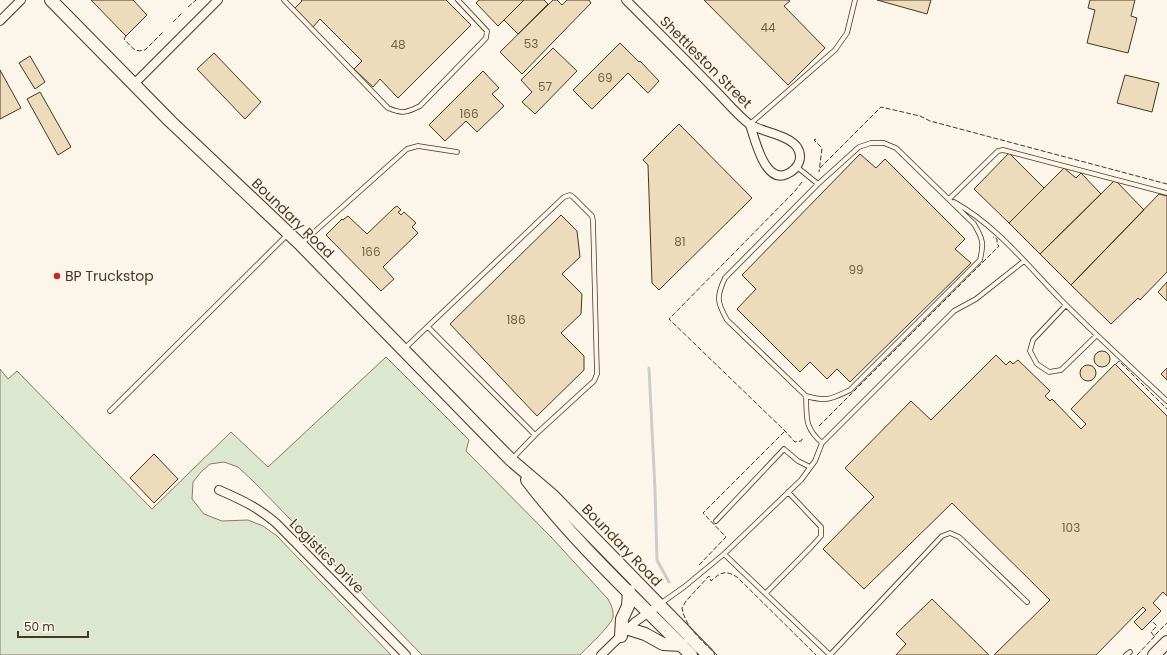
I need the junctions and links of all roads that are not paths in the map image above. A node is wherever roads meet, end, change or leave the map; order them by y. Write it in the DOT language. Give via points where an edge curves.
graph roads {
  1 [pos="21,0"];
  2 [pos="52,0"];
  3 [pos="218,0"];
  4 [pos="284,0"];
  5 [pos="458,0"];
  6 [pos="626,0"];
  7 [pos="856,0"];
  8 [pos="0,21"];
  9 [pos="134,84"];
  10 [pos="750,125"];
  11 [pos="457,152"];
  12 [pos="797,167"];
  13 [pos="818,184"];
  14 [pos="1167,193"];
  15 [pos="949,199"];
  16 [pos="289,233"];
  17 [pos="301,245"];
  18 [pos="1024,262"];
  19 [pos="1066,305"];
  20 [pos="428,327"];
  21 [pos="1097,335"];
  22 [pos="404,350"];
  23 [pos="806,396"];
  24 [pos="1167,401"];
  25 [pos="110,410"];
  26 [pos="535,435"];
  27 [pos="822,443"];
  28 [pos="511,460"];
  29 [pos="810,467"];
  30 [pos="219,490"];
  31 [pos="788,492"];
  32 [pos="716,521"];
  33 [pos="724,554"];
  34 [pos="629,591"];
  35 [pos="766,593"];
  36 [pos="1027,602"];
  37 [pos="654,609"];
  38 [pos="625,632"];
  39 [pos="1167,642"];
  40 [pos="682,645"];
  41 [pos="406,655"];
  42 [pos="601,655"];
  43 [pos="691,655"];
  44 [pos="708,655"];
  45 [pos="830,655"];
  46 [pos="1154,655"];
  1 -- 8 [label="street"];
  2 -- 9 [label="main road, Boundary Road"];
  3 -- 9 [label="street"];
  4 -- 5 [label="lane" via="388,108 407,113 420,106 486,38 487,31"];
  6 -- 10 [label="street, Shettleston Street"];
  7 -- 10 [label="lane" via="847,33 835,50"];
  9 -- 16 [label="main road, Boundary Road"];
  10 -- 12 [label="street, Shettleston Street" via="793,143 800,157"];
  10 -- 12 [label="street, Shettleston Street" via="764,163 772,173 786,175"];
  11 -- 17 [label="lane" via="418,146 407,149"];
  12 -- 13 [label="lane"];
  13 -- 15 [label="lane" via="859,147 871,142 884,143 896,148"];
  13 -- 23 [label="lane" via="725,278 719,291 719,306 727,320"];
  14 -- 15 [label="lane" via="1003,150 998,151"];
  15 -- 18 [label="lane" via="969,210 996,232"];
  15 -- 23 [label="lane" via="974,224 980,234 983,247 980,260 850,390 833,398 820,400"];
  16 -- 17 [label="main road, Boundary Road"];
  16 -- 25 [label="lane"];
  17 -- 22 [label="main road, Boundary Road"];
  18 -- 19 [label="lane"];
  18 -- 27 [label="lane" via="976,299 954,312"];
  19 -- 21 [label="lane"];
  19 -- 21 [label="lane" via="1033,340 1030,351 1037,364 1049,372 1062,370"];
  20 -- 22 [label="lane"];
  20 -- 26 [label="lane"];
  20 -- 26 [label="lane" via="564,197 570,195 590,213 593,221 597,374 594,381"];
  21 -- 24 [label="lane"];
  22 -- 28 [label="main road, Boundary Road"];
  23 -- 27 [label="lane" via="807,421 813,435"];
  26 -- 28 [label="lane"];
  27 -- 29 [label="lane"];
  28 -- 34 [label="main road, Boundary Road" via="552,512"];
  28 -- 37 [label="main road, Boundary Road" via="552,495"];
  29 -- 31 [label="lane"];
  29 -- 32 [label="lane" via="784,450"];
  30 -- 41 [label="street, Logistics Drive" via="246,501 276,523"];
  31 -- 33 [label="lane"];
  31 -- 35 [label="lane" via="821,527 821,536"];
  33 -- 35 [label="lane"];
  33 -- 37 [label="lane" via="684,588"];
  34 -- 37 [label="main road, Boundary Road"];
  34 -- 38 [label="main road" via="628,606 622,619"];
  35 -- 45 [label="lane"];
  36 -- 45 [label="lane" via="959,537 950,533 942,536"];
  37 -- 38 [label="street"];
  37 -- 40 [label="main road, Boundary Road"];
  37 -- 44 [label="main road, Boundary Road"];
  38 -- 40 [label="main road" via="648,635 664,644"];
  38 -- 42 [label="street"];
  39 -- 46 [label="main road"];
  40 -- 43 [label="main road, Boundary Road"];
}
